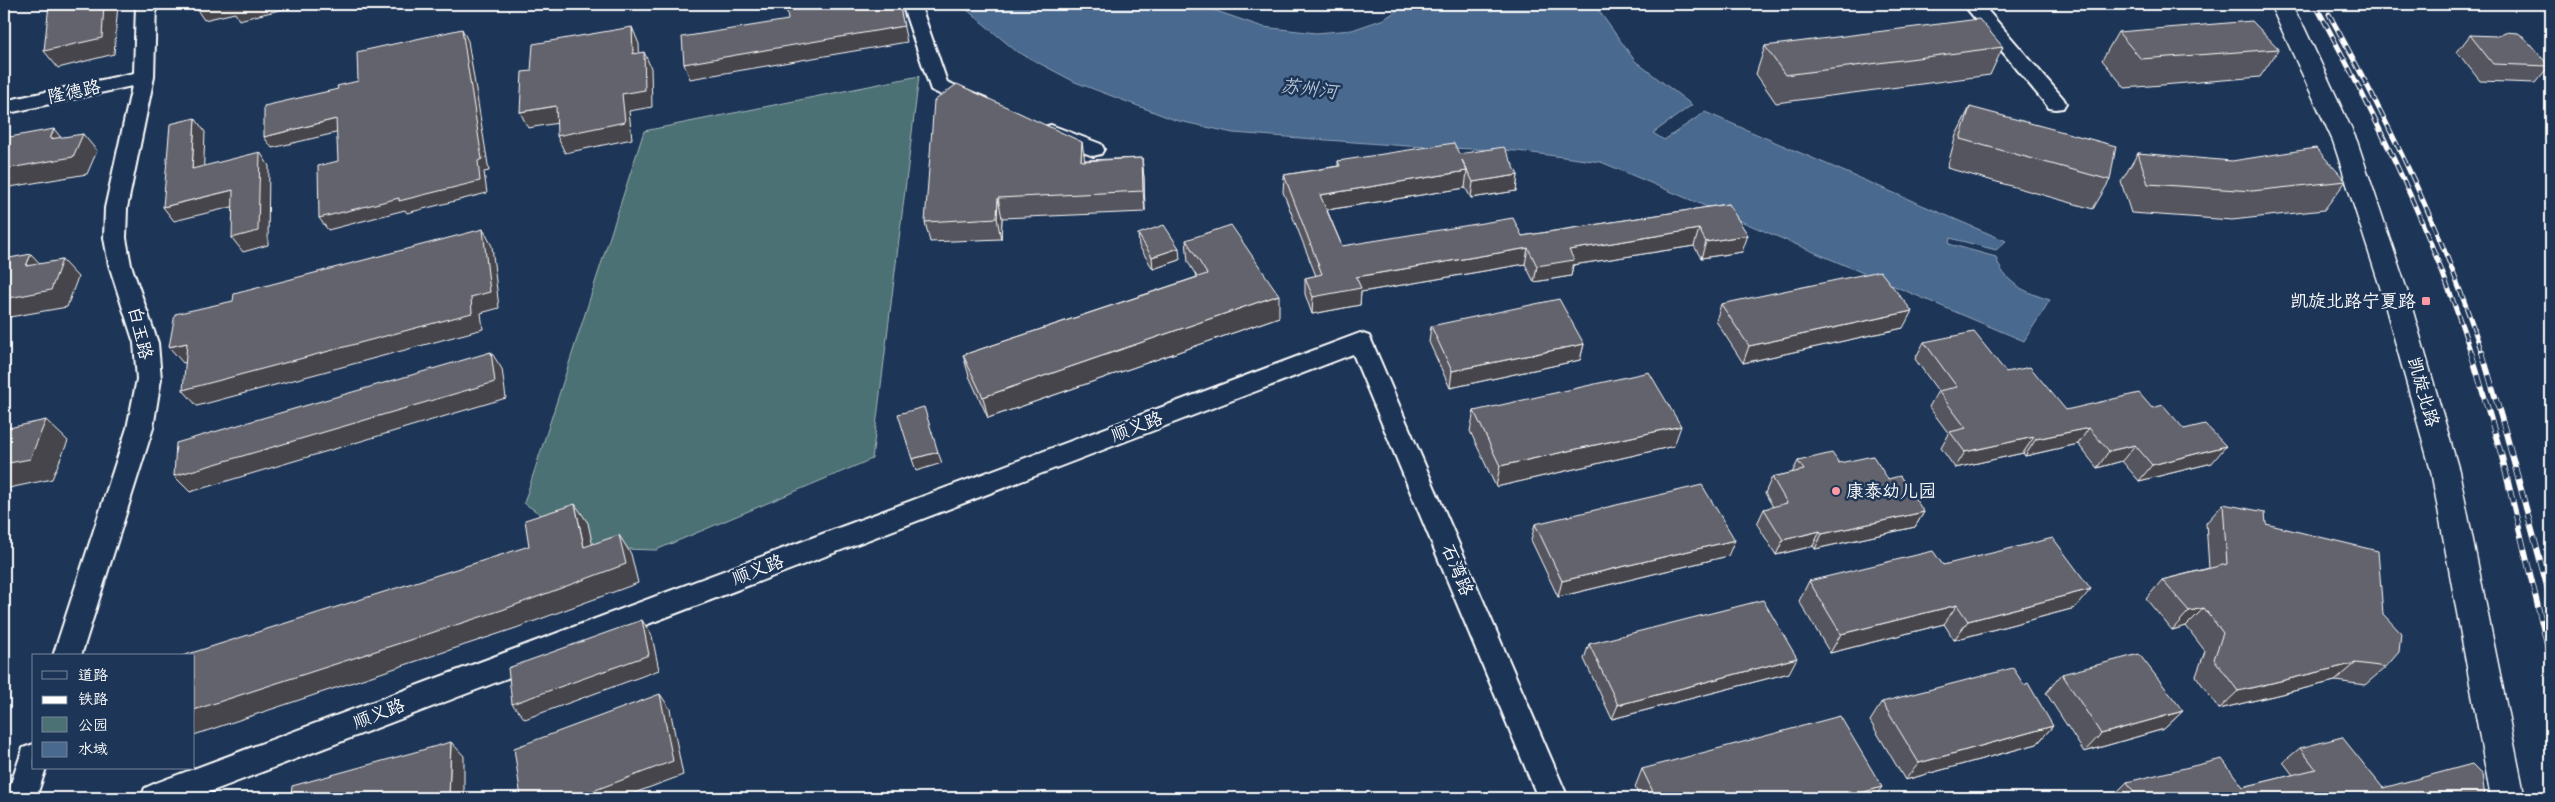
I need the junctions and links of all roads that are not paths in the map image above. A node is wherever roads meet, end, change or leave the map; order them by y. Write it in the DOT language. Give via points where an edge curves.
graph roads {
  1 [pos="146,4"];
  2 [pos="908,4"];
  3 [pos="1972,4"];
  4 [pos="2280,4"];
  5 [pos="144,77"];
  6 [pos="2056,102"];
  7 [pos="4,107"];
  8 [pos="993,108"];
  9 [pos="1029,123"];
  10 [pos="1093,149"];
  11 [pos="1360,342"];
  12 [pos="68,654"];
  13 [pos="32,764"];
  14 [pos="21,798"];
  15 [pos="156,798"];
  16 [pos="1553,798"];
  17 [pos="2508,798"];
  1 -- 5 [label="street, 白玉路"];
  2 -- 8 [label="street" via="913,8 938,86"];
  3 -- 6 [label="street"];
  4 -- 17 [label="street, 凯旋北路" via="2345,141 2393,287 2444,471"];
  5 -- 7 [label="street, 隆德路"];
  5 -- 12 [label="street, 白玉路" via="116,208 115,238 120,265 146,343 148,379 140,428"];
  9 -- 10 [label="street"];
  11 -- 15 [label="street, 顺义路"];
  11 -- 16 [label="street, 石湾路"];
  13 -- 14 [label="street"];
}
